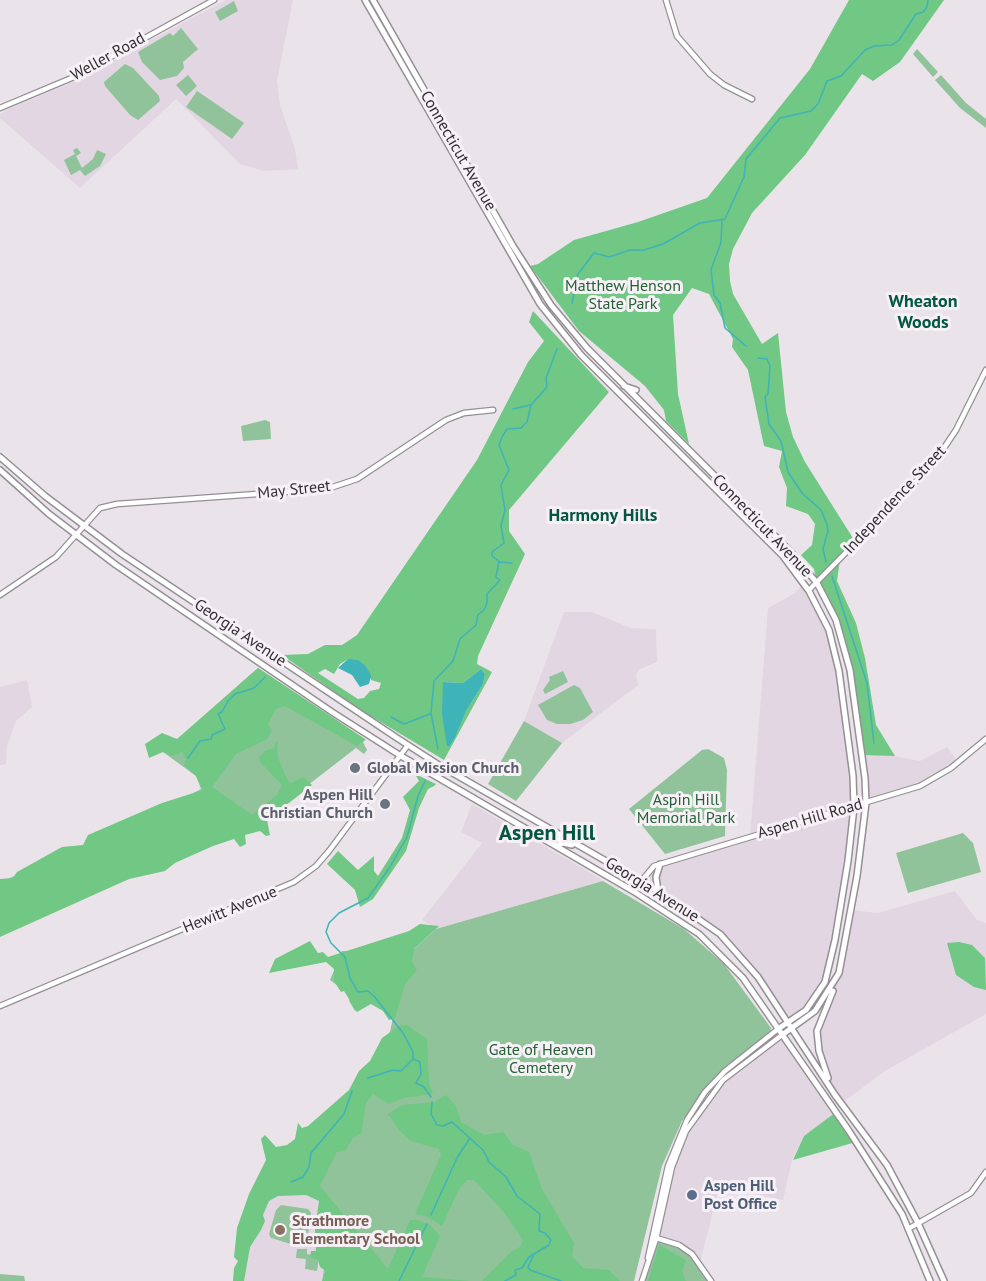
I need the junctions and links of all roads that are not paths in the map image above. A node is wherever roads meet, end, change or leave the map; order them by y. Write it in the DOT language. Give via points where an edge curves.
graph roads {
  1 [pos="214,0"];
  2 [pos="365,0"];
  3 [pos="373,0"];
  4 [pos="666,0"];
  5 [pos="752,99"];
  6 [pos="0,108"];
  7 [pos="986,369"];
  8 [pos="622,384"];
  9 [pos="636,390"];
  10 [pos="646,408"];
  11 [pos="493,410"];
  12 [pos="641,413"];
  13 [pos="0,457"];
  14 [pos="0,470"];
  15 [pos="83,526"];
  16 [pos="75,535"];
  17 [pos="817,583"];
  18 [pos="809,590"];
  19 [pos="0,595"];
  20 [pos="986,739"];
  21 [pos="408,745"];
  22 [pos="401,756"];
  23 [pos="866,803"];
  24 [pos="854,807"];
  25 [pos="524,828"];
  26 [pos="565,838"];
  27 [pos="556,846"];
  28 [pos="590,852"];
  29 [pos="660,864"];
  30 [pos="640,880"];
  31 [pos="633,891"];
  32 [pos="658,891"];
  33 [pos="839,973"];
  34 [pos="0,1006"];
  35 [pos="789,1022"];
  36 [pos="778,1029"];
  37 [pos="793,1029"];
  38 [pos="782,1035"];
  39 [pos="831,1088"];
  40 [pos="986,1172"];
  41 [pos="918,1223"];
  42 [pos="908,1229"];
  43 [pos="655,1238"];
  44 [pos="642,1281"];
  45 [pos="711,1281"];
  46 [pos="930,1281"];
  47 [pos="944,1281"];
  1 -- 6 [label="street, Weller Road" via="60,84"];
  2 -- 12 [label="main road, Connecticut Avenue" via="526,282 581,355"];
  3 -- 8 [label="main road, Connecticut Avenue" via="549,302"];
  4 -- 5 [label="street" via="677,36 710,74"];
  7 -- 17 [label="street, Independence Street" via="956,430 934,463"];
  8 -- 9 [label="main road"];
  8 -- 10 [label="main road, Connecticut Avenue"];
  10 -- 12 [label="main road"];
  10 -- 17 [label="main road, Connecticut Avenue"];
  11 -- 15 [label="street, May Street" via="464,413 446,420 347,484 327,489 111,505 100,508"];
  12 -- 18 [label="main road, Connecticut Avenue" via="775,547"];
  13 -- 15 [label="main road, Georgia Avenue"];
  14 -- 16 [label="main road, Georgia Avenue"];
  15 -- 16 [label="street, May Street"];
  15 -- 21 [label="main road, Georgia Avenue"];
  16 -- 19 [label="street, May Street" via="56,557"];
  16 -- 22 [label="main road, Georgia Avenue"];
  17 -- 18 [label="street, Independence Street"];
  17 -- 23 [label="main road, Connecticut Avenue" via="839,628 850,670"];
  18 -- 24 [label="main road, Connecticut Avenue" via="835,649 851,753"];
  20 -- 23 [label="street, Aspen Hill Road" via="936,778"];
  21 -- 22 [label="street, Hewitt Avenue"];
  21 -- 26 [label="main road, Georgia Avenue"];
  22 -- 25 [label="main road, Georgia Avenue"];
  22 -- 34 [label="street, Hewitt Avenue" via="329,851 294,882"];
  23 -- 24 [label="street, Aspen Hill Road"];
  23 -- 33 [label="main road, Connecticut Avenue"];
  24 -- 29 [label="street, Aspen Hill Road"];
  24 -- 35 [label="main road, Connecticut Avenue" via="828,972 816,998"];
  25 -- 26 [label="main road" via="553,840"];
  25 -- 27 [label="main road, Georgia Avenue"];
  26 -- 28 [label="main road, Georgia Avenue"];
  27 -- 28 [label="main road" via="567,843"];
  27 -- 31 [label="main road, Georgia Avenue"];
  28 -- 30 [label="main road, Georgia Avenue"];
  29 -- 30 [label="street, Aspen Hill Road"];
  29 -- 32 [label="main road" via="656,877"];
  30 -- 31 [label="street, Aspen Hill Road"];
  30 -- 32 [label="main road, Georgia Avenue"];
  31 -- 36 [label="main road, Georgia Avenue" via="683,922 723,957 743,978"];
  32 -- 35 [label="main road, Georgia Avenue" via="720,934 758,977"];
  33 -- 37 [label="main road, Connecticut Avenue" via="815,1011"];
  33 -- 39 [label="main road" via="817,1031"];
  35 -- 36 [label="main road, Connecticut Avenue"];
  35 -- 37 [label="main road, Georgia Avenue"];
  36 -- 38 [label="main road, Georgia Avenue"];
  36 -- 43 [label="street, Connecticut Avenue" via="731,1066 695,1106 668,1166"];
  37 -- 38 [label="main road, Connecticut Avenue"];
  37 -- 39 [label="main road, Georgia Avenue"];
  38 -- 42 [label="main road, Georgia Avenue" via="879,1176"];
  38 -- 43 [label="street, Connecticut Avenue" via="723,1080 692,1122 672,1168"];
  39 -- 41 [label="main road, Georgia Avenue" via="887,1165"];
  40 -- 41 [label="street" via="971,1192"];
  41 -- 42 [label="street"];
  41 -- 47 [label="main road, Georgia Avenue"];
  42 -- 46 [label="main road, Georgia Avenue"];
  43 -- 44 [label="street, Connecticut Avenue"];
  43 -- 45 [label="street" via="679,1245 692,1254"];
}
